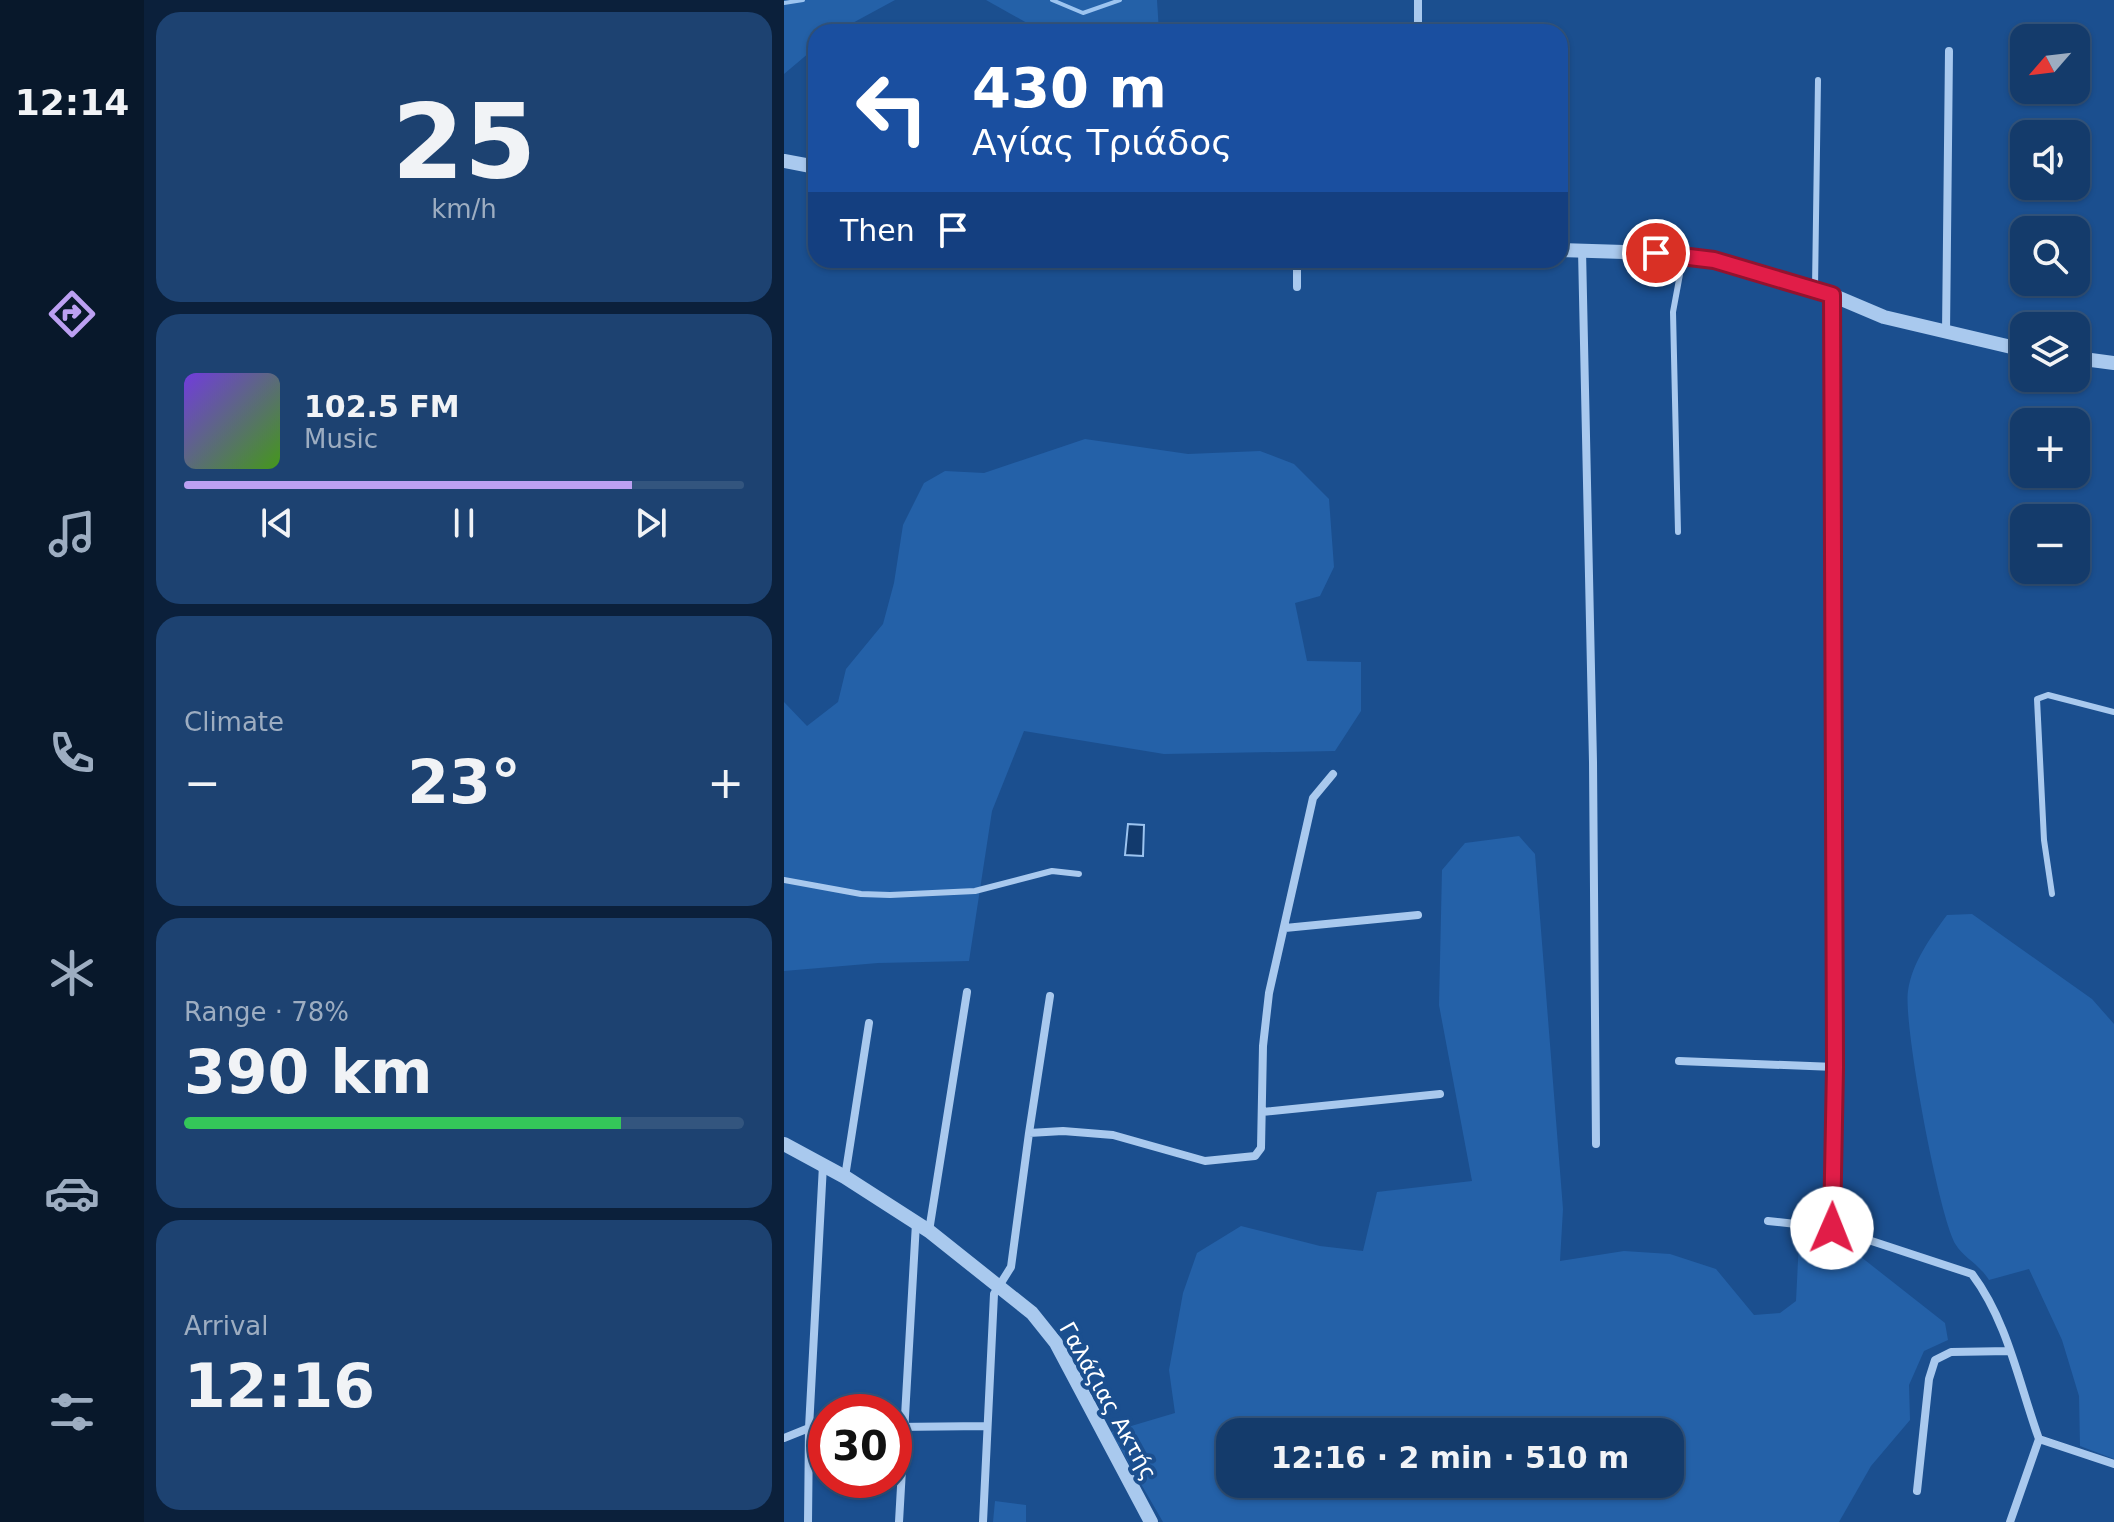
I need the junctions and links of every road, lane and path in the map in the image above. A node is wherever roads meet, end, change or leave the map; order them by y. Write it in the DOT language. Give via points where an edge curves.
graph roads {
  1 [pos="1418,0"];
  2 [pos="1418,24"];
  3 [pos="1949,51"];
  4 [pos="1818,80"];
  5 [pos="784,161"];
  6 [pos="808,166"];
  7 [pos="1568,250"];
  8 [pos="1582,250"];
  9 [pos="1684,255"];
  10 [pos="1297,268"];
  11 [pos="1297,287"];
  12 [pos="1815,290"];
  13 [pos="1832,295"];
  14 [pos="1946,333"];
  15 [pos="2010,347"];
  16 [pos="2090,360"];
  17 [pos="2114,363"];
  18 [pos="1678,532"];
  19 [pos="2114,712"];
  20 [pos="1333,774"];
  21 [pos="1079,874"];
  22 [pos="784,880"];
  23 [pos="2052,894"];
  24 [pos="1418,915"];
  25 [pos="1285,928"];
  26 [pos="967,992"];
  27 [pos="1050,996"];
  28 [pos="869,1023"];
  29 [pos="1679,1061"];
  30 [pos="1835,1067"];
  31 [pos="1440,1094"];
  32 [pos="1262,1112"];
  33 [pos="1029,1133"];
  34 [pos="784,1144"];
  35 [pos="1596,1144"];
  36 [pos="823,1165"];
  37 [pos="845,1177"];
  38 [pos="1768,1221"];
  39 [pos="922,1227"];
  40 [pos="1832,1228"];
  41 [pos="997,1287"];
  42 [pos="2010,1351"];
  43 [pos="811,1394"];
  44 [pos="902,1394"];
  45 [pos="987,1426"];
  46 [pos="912,1427"];
  47 [pos="808,1428"];
  48 [pos="784,1438"];
  49 [pos="2039,1439"];
  50 [pos="2114,1464"];
  51 [pos="1917,1491"];
  52 [pos="808,1498"];
  53 [pos="899,1498"];
  54 [pos="808,1522"];
  55 [pos="899,1522"];
  56 [pos="983,1522"];
  57 [pos="1151,1522"];
  58 [pos="2010,1522"];
  1 -- 2 [label="street"];
  3 -- 14 [label="street"];
  4 -- 12 [label="lane"];
  5 -- 6 [label="street"];
  7 -- 8 [label="street"];
  8 -- 9 [label="street"];
  8 -- 35 [label="street"];
  9 -- 12 [label="street"];
  9 -- 18 [label="lane" via="1673,312"];
  10 -- 11 [label="street"];
  12 -- 13 [label="street"];
  13 -- 14 [label="street" via="1884,317"];
  13 -- 30 [label="street"];
  14 -- 15 [label="street"];
  16 -- 17 [label="street"];
  19 -- 23 [label="lane" via="2048,695 2037,699"];
  20 -- 25 [label="street" via="1313,798"];
  21 -- 22 [label="lane" via="1052,871 975,891 890,895"];
  24 -- 25 [label="street"];
  25 -- 32 [label="street" via="1269,993"];
  26 -- 39 [label="street"];
  27 -- 33 [label="street"];
  28 -- 37 [label="street"];
  29 -- 30 [label="street"];
  30 -- 40 [label="street"];
  31 -- 32 [label="street"];
  32 -- 33 [label="street" via="1261,1148 1255,1156 1243,1158 1205,1161 1113,1135"];
  33 -- 41 [label="street" via="1011,1267"];
  34 -- 36 [label="street, Γαλάζιας Ακτής"];
  36 -- 37 [label="street, Γαλάζιας Ακτής"];
  36 -- 43 [label="street"];
  37 -- 39 [label="street, Γαλάζιας Ακτής"];
  38 -- 40 [label="street"];
  39 -- 41 [label="street, Γαλάζιας Ακτής"];
  39 -- 44 [label="street"];
  40 -- 42 [label="street" via="1972,1274"];
  41 -- 45 [label="street"];
  41 -- 57 [label="street, Γαλάζιας Ακτής" via="1032,1313 1056,1343"];
  42 -- 49 [label="street"];
  42 -- 51 [label="street" via="1951,1352 1935,1360"];
  45 -- 46 [label="street"];
  45 -- 56 [label="street"];
  47 -- 48 [label="street"];
  49 -- 50 [label="street"];
  49 -- 58 [label="street"];
  52 -- 54 [label="street"];
  53 -- 55 [label="street"];
}
